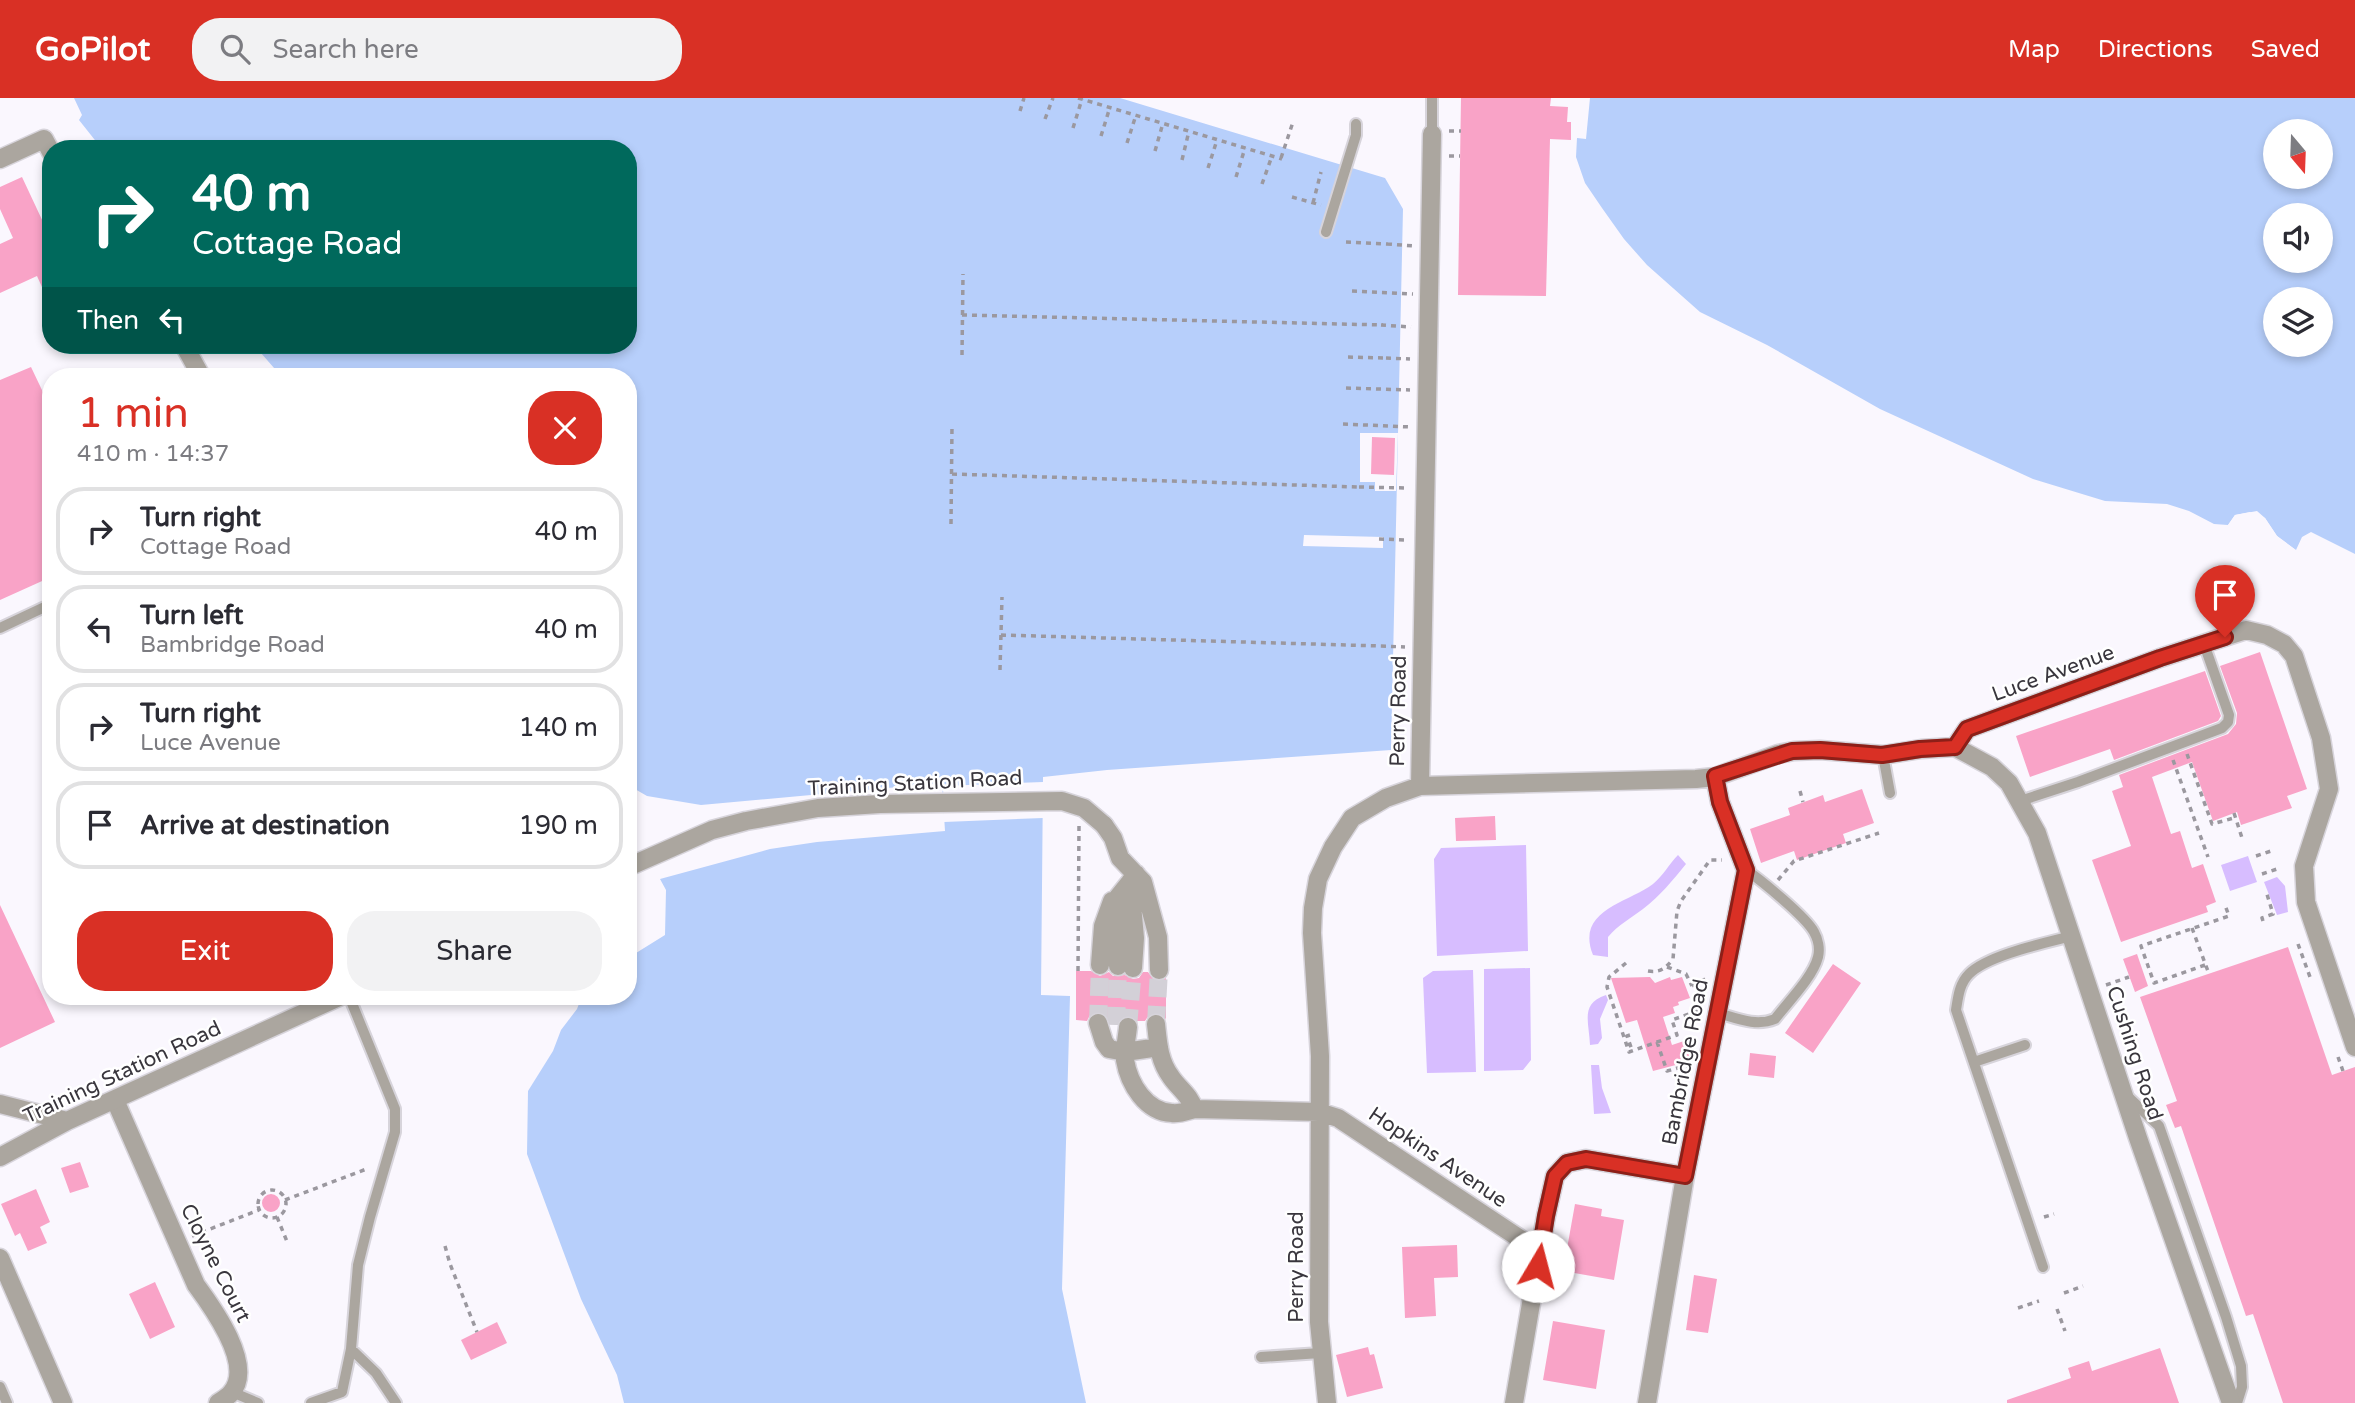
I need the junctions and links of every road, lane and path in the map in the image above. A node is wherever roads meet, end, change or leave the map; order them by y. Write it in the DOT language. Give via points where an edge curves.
graph roads {
  1 [pos="1024,98"];
  2 [pos="1053,98"];
  3 [pos="1432,98"];
  4 [pos="1080,99"];
  5 [pos="1110,107"];
  6 [pos="1020,111"];
  7 [pos="1136,115"];
  8 [pos="1045,119"];
  9 [pos="1293,122"];
  10 [pos="1163,123"];
  11 [pos="1356,124"];
  12 [pos="1073,128"];
  13 [pos="1189,131"];
  14 [pos="1461,131"];
  15 [pos="1439,133"];
  16 [pos="1101,135"];
  17 [pos="1217,139"];
  18 [pos="1127,143"];
  19 [pos="42,147"];
  20 [pos="1245,148"];
  21 [pos="1155,151"];
  22 [pos="1256,151"];
  23 [pos="1272,156"];
  24 [pos="1446,156"];
  25 [pos="1460,156"];
  26 [pos="0,159"];
  27 [pos="1282,159"];
  28 [pos="1182,160"];
  29 [pos="1208,168"];
  30 [pos="1321,172"];
  31 [pos="1236,177"];
  32 [pos="1262,184"];
  33 [pos="1324,195"];
  34 [pos="1292,197"];
  35 [pos="1313,203"];
  36 [pos="1326,232"];
  37 [pos="1346,242"];
  38 [pos="1381,243"];
  39 [pos="1388,244"];
  40 [pos="1402,245"];
  41 [pos="962,274"];
  42 [pos="1352,291"];
  43 [pos="1401,293"];
  44 [pos="962,315"];
  45 [pos="1375,325"];
  46 [pos="1383,325"];
  47 [pos="1400,327"];
  48 [pos="962,355"];
  49 [pos="1348,357"];
  50 [pos="1399,359"];
  51 [pos="1346,388"];
  52 [pos="1399,389"];
  53 [pos="1343,424"];
  54 [pos="952,426"];
  55 [pos="1398,426"];
  56 [pos="952,474"];
  57 [pos="1350,487"];
  58 [pos="1358,487"];
  59 [pos="1399,488"];
  60 [pos="951,524"];
  61 [pos="1379,539"];
  62 [pos="1413,541"];
  63 [pos="1002,597"];
  64 [pos="42,608"];
  65 [pos="0,628"];
  66 [pos="1001,635"];
  67 [pos="2204,644"];
  68 [pos="1368,646"];
  69 [pos="1381,646"];
  70 [pos="1410,648"];
  71 [pos="1000,670"];
  72 [pos="2183,742"];
  73 [pos="1955,747"];
  74 [pos="2169,748"];
  75 [pos="1882,755"];
  76 [pos="1715,776"];
  77 [pos="1420,786"];
  78 [pos="1800,791"];
  79 [pos="1890,793"];
  80 [pos="2020,801"];
  81 [pos="1804,802"];
  82 [pos="1079,823"];
  83 [pos="1879,833"];
  84 [pos="2242,838"];
  85 [pos="2271,851"];
  86 [pos="2256,856"];
  87 [pos="2208,857"];
  88 [pos="637,863"];
  89 [pos="1727,863"];
  90 [pos="2277,869"];
  91 [pos="1746,870"];
  92 [pos="2262,874"];
  93 [pos="1133,878"];
  94 [pos="1774,885"];
  95 [pos="2266,891"];
  96 [pos="2225,905"];
  97 [pos="2263,921"];
  98 [pos="2192,928"];
  99 [pos="2072,936"];
  100 [pos="1121,963"];
  101 [pos="1626,963"];
  102 [pos="2206,965"];
  103 [pos="1667,967"];
  104 [pos="1079,971"];
  105 [pos="1648,971"];
  106 [pos="2208,974"];
  107 [pos="1715,975"];
  108 [pos="2129,977"];
  109 [pos="2100,987"];
  110 [pos="322,1005"];
  111 [pos="353,1005"];
  112 [pos="1713,1010"];
  113 [pos="1156,1024"];
  114 [pos="1630,1035"];
  115 [pos="1657,1042"];
  116 [pos="2025,1045"];
  117 [pos="2355,1047"];
  118 [pos="1159,1048"];
  119 [pos="1633,1050"];
  120 [pos="1125,1052"];
  121 [pos="1974,1062"];
  122 [pos="1698,1066"];
  123 [pos="2123,1093"];
  124 [pos="116,1100"];
  125 [pos="0,1104"];
  126 [pos="1194,1109"];
  127 [pos="1320,1112"];
  128 [pos="67,1121"];
  129 [pos="0,1157"];
  130 [pos="388,1161"];
  131 [pos="1685,1176"];
  132 [pos="285,1200"];
  133 [pos="259,1210"];
  134 [pos="2054,1214"];
  135 [pos="278,1217"];
  136 [pos="2044,1217"];
  137 [pos="177,1241"];
  138 [pos="288,1244"];
  139 [pos="445,1246"];
  140 [pos="1540,1252"];
  141 [pos="0,1258"];
  142 [pos="2043,1267"];
  143 [pos="2083,1286"];
  144 [pos="2064,1293"];
  145 [pos="2039,1301"];
  146 [pos="2018,1308"];
  147 [pos="2057,1309"];
  148 [pos="2065,1331"];
  149 [pos="477,1332"];
  150 [pos="351,1349"];
  151 [pos="1320,1353"];
  152 [pos="1261,1357"];
  153 [pos="0,1387"];
  154 [pos="225,1398"];
  155 [pos="7,1403"];
  156 [pos="63,1403"];
  157 [pos="258,1403"];
  158 [pos="311,1403"];
  159 [pos="396,1403"];
  160 [pos="1326,1403"];
  161 [pos="1514,1403"];
  162 [pos="1647,1403"];
  163 [pos="2231,1403"];
  164 [pos="2237,1403"];
  1 -- 6 [label="path"];
  2 -- 8 [label="path"];
  3 -- 15 [label="lane"];
  4 -- 5 [label="path"];
  4 -- 12 [label="path"];
  5 -- 7 [label="path"];
  5 -- 16 [label="path"];
  7 -- 10 [label="path"];
  7 -- 18 [label="path"];
  9 -- 22 [label="path" via="1282,158"];
  10 -- 13 [label="path"];
  10 -- 21 [label="path"];
  11 -- 36 [label="lane"];
  13 -- 17 [label="path"];
  13 -- 28 [label="path"];
  14 -- 15 [label="path"];
  15 -- 77 [label="street, Perry Road"];
  17 -- 20 [label="path"];
  17 -- 29 [label="path"];
  19 -- 26 [label="street"];
  20 -- 22 [label="path"];
  20 -- 31 [label="path"];
  22 -- 23 [label="path"];
  23 -- 27 [label="path"];
  23 -- 32 [label="path"];
  24 -- 25 [label="path"];
  30 -- 35 [label="path"];
  33 -- 35 [label="path" via="1321,205"];
  34 -- 35 [label="path"];
  37 -- 38 [label="path"];
  38 -- 39 [label="path"];
  38 -- 40 [label="path"];
  41 -- 44 [label="path"];
  42 -- 43 [label="path"];
  44 -- 45 [label="path"];
  44 -- 48 [label="path"];
  45 -- 46 [label="path"];
  45 -- 47 [label="path"];
  49 -- 50 [label="path"];
  51 -- 52 [label="path"];
  53 -- 55 [label="path"];
  54 -- 56 [label="path"];
  56 -- 57 [label="path"];
  56 -- 60 [label="path"];
  57 -- 58 [label="path"];
  57 -- 59 [label="path"];
  61 -- 62 [label="path"];
  63 -- 66 [label="path"];
  64 -- 65 [label="lane"];
  66 -- 68 [label="path"];
  66 -- 71 [label="path"];
  67 -- 72 [label="lane" via="2229,719 2222,729"];
  67 -- 73 [label="street, Luce Avenue" via="1967,729"];
  67 -- 117 [label="street, Luce Avenue" via="2246,630 2284,644 2294,656 2321,737 2329,778 2304,866 2306,902"];
  68 -- 69 [label="path"];
  68 -- 70 [label="path"];
  72 -- 74 [label="lane"];
  72 -- 84 [label="path" via="2211,824 2234,816"];
  73 -- 75 [label="street"];
  73 -- 80 [label="street, Cushing Road" via="1992,767"];
  74 -- 80 [label="lane"];
  74 -- 87 [label="path"];
  75 -- 76 [label="street" via="1792,751"];
  75 -- 79 [label="lane"];
  76 -- 77 [label="street"];
  76 -- 91 [label="street"];
  77 -- 127 [label="street, Perry Road" via="1386,798 1352,818 1318,879 1312,933"];
  78 -- 81 [label="path"];
  80 -- 99 [label="street, Cushing Road" via="2037,833"];
  82 -- 104 [label="path"];
  83 -- 94 [label="path" via="1794,862"];
  85 -- 86 [label="path"];
  88 -- 93 [label="street, Training Station Road" via="712,830 818,808 1045,800 1084,808 1104,825"];
  89 -- 103 [label="path" via="1710,860 1681,901 1675,950"];
  90 -- 92 [label="path"];
  91 -- 112 [label="street, Bambridge Road"];
  91 -- 112 [label="lane" via="1813,930 1819,956 1775,1019 1753,1022"];
  93 -- 100 [label="street"];
  93 -- 100 [label="street" via="1118,897"];
  93 -- 100 [label="street, Training Station Road" via="1143,882 1158,937 1159,961"];
  95 -- 97 [label="path" via="2273,914"];
  96 -- 98 [label="path" via="2229,916"];
  98 -- 102 [label="path"];
  98 -- 102 [label="path" via="2141,946 2154,983"];
  99 -- 121 [label="lane" via="1997,958 1969,974 1959,988 1956,1010"];
  99 -- 123 [label="street, Cushing Road"];
  101 -- 119 [label="path" via="1609,977 1607,987 1629,1052"];
  102 -- 106 [label="path"];
  103 -- 105 [label="path"];
  103 -- 107 [label="path" via="1686,974 1691,986"];
  108 -- 109 [label="path"];
  110 -- 124 [label="street, Training Station Road"];
  111 -- 130 [label="lane" via="395,1109"];
  112 -- 115 [label="path" via="1672,1020 1677,1035"];
  112 -- 131 [label="street, Bambridge Road"];
  113 -- 118 [label="street"];
  114 -- 119 [label="path"];
  115 -- 119 [label="path"];
  115 -- 122 [label="path" via="1667,1071"];
  116 -- 121 [label="lane"];
  118 -- 120 [label="street"];
  118 -- 126 [label="street" via="1171,1078 1191,1099"];
  120 -- 120 [label="street" via="1114,1025 1104,1042 1110,1049"];
  120 -- 126 [label="street" via="1129,1078 1149,1104 1175,1114"];
  121 -- 142 [label="lane"];
  123 -- 163 [label="street, Cushing Road"];
  123 -- 164 [label="lane" via="2159,1126 2241,1366"];
  124 -- 128 [label="street, Training Station Road"];
  124 -- 137 [label="street, Cloyne Court"];
  125 -- 128 [label="street"];
  126 -- 127 [label="street"];
  127 -- 140 [label="street, Hopkins Avenue" via="1338,1118"];
  127 -- 151 [label="street, Perry Road"];
  128 -- 129 [label="street, Training Station Road"];
  130 -- 132 [label="path"];
  130 -- 150 [label="lane" via="358,1265"];
  131 -- 140 [label="street" via="1586,1159 1567,1163 1555,1176"];
  131 -- 162 [label="street, Bambridge Road"];
  132 -- 133 [label="path" via="280,1193 267,1191 258,1201"];
  132 -- 135 [label="path"];
  133 -- 135 [label="path" via="265,1217"];
  133 -- 137 [label="path"];
  134 -- 136 [label="path"];
  135 -- 138 [label="path"];
  137 -- 154 [label="street, Cloyne Court" via="236,1355 239,1371"];
  139 -- 149 [label="path"];
  140 -- 161 [label="street"];
  141 -- 156 [label="street"];
  143 -- 144 [label="path"];
  145 -- 146 [label="path"];
  147 -- 148 [label="path"];
  150 -- 158 [label="lane" via="342,1392"];
  150 -- 159 [label="lane" via="376,1373"];
  151 -- 152 [label="lane"];
  151 -- 160 [label="street, Perry Road"];
  153 -- 155 [label="lane"];
  154 -- 157 [label="lane"];
}
